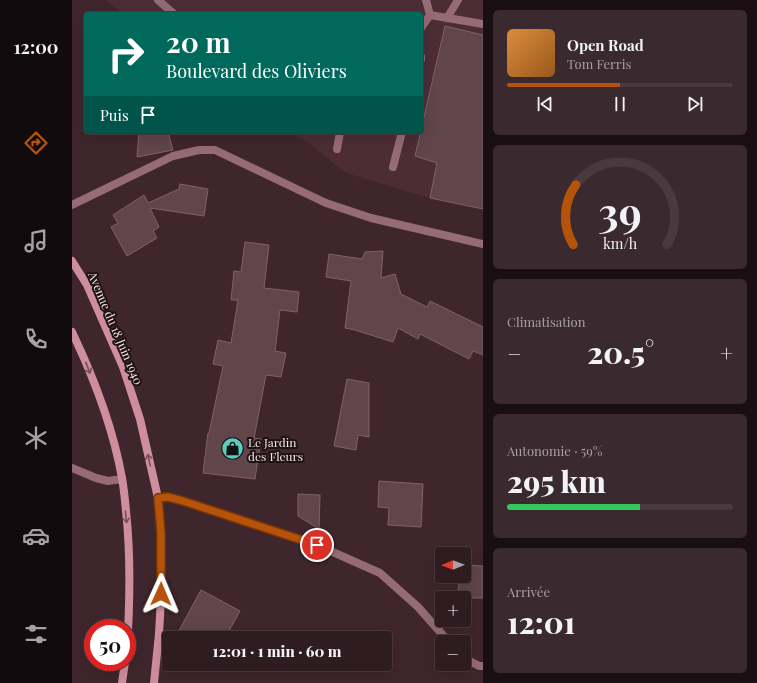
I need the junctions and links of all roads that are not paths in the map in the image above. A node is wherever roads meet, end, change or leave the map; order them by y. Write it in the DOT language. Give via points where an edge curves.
graph roads {
  1 [pos="158,0"];
  2 [pos="426,0"];
  3 [pos="458,0"];
  4 [pos="172,12"];
  5 [pos="430,15"];
  6 [pos="447,18"];
  7 [pos="483,24"];
  8 [pos="423,25"];
  9 [pos="340,134"];
  10 [pos="401,134"];
  11 [pos="337,149"];
  12 [pos="393,166"];
  13 [pos="72,205"];
  14 [pos="483,244"];
  15 [pos="72,261"];
  16 [pos="72,332"];
  17 [pos="72,468"];
  18 [pos="122,479"];
  19 [pos="158,498"];
  20 [pos="129,619"];
  21 [pos="443,635"];
  22 [pos="471,662"];
  23 [pos="483,666"];
  24 [pos="124,671"];
  25 [pos="122,683"];
  26 [pos="154,683"];
  1 -- 4 [label="street"];
  2 -- 5 [label="street"];
  3 -- 6 [label="street"];
  5 -- 6 [label="street"];
  5 -- 8 [label="street"];
  6 -- 7 [label="street"];
  9 -- 11 [label="street"];
  10 -- 12 [label="street"];
  13 -- 14 [label="street" via="173,156 199,150 215,150 326,203 371,218"];
  19 -- 15 [label="main road, Avenue du 18 Juin 1940, one-way" via="140,420 123,367 87,285"];
  16 -- 18 [label="main road, one-way" via="101,400"];
  17 -- 18 [label="street" via="108,481"];
  18 -- 20 [label="main road, one-way" via="129,539"];
  19 -- 21 [label="street" via="168,497 183,501 317,545 380,573 418,607"];
  19 -- 26 [label="main road, Avenue du 18 Juin 1940" via="162,580"];
  22 -- 23 [label="street"];
  24 -- 25 [label="main road"];
}
